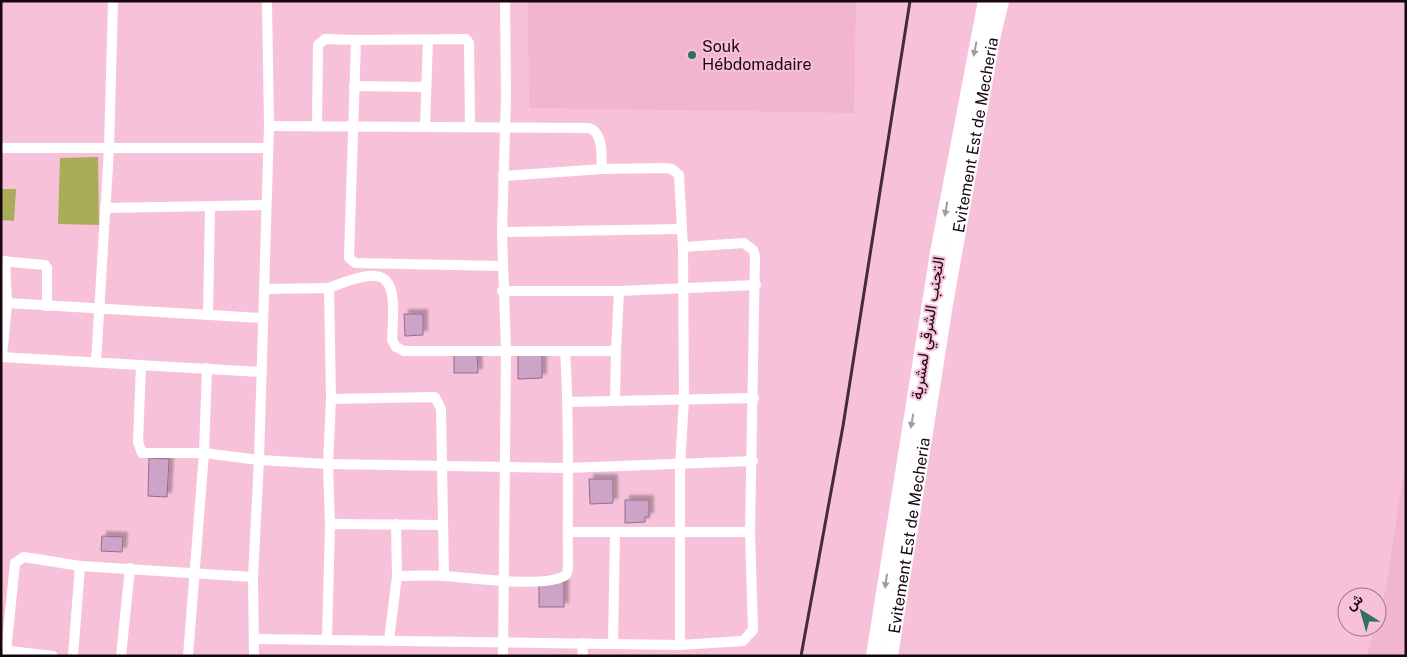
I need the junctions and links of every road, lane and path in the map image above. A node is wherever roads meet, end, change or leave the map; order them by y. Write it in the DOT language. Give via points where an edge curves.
graph roads {
  1 [pos="113,1"];
  2 [pos="268,1"];
  3 [pos="505,1"];
  4 [pos="986,1"];
  5 [pos="1001,1"];
  6 [pos="356,40"];
  7 [pos="428,40"];
  8 [pos="354,86"];
  9 [pos="426,87"];
  10 [pos="269,126"];
  11 [pos="317,126"];
  12 [pos="352,126"];
  13 [pos="425,126"];
  14 [pos="470,126"];
  15 [pos="505,129"];
  16 [pos="1,148"];
  17 [pos="267,148"];
  18 [pos="108,149"];
  19 [pos="602,169"];
  20 [pos="503,176"];
  21 [pos="266,205"];
  22 [pos="105,208"];
  23 [pos="210,208"];
  24 [pos="681,229"];
  25 [pos="502,232"];
  26 [pos="683,247"];
  27 [pos="3,261"];
  28 [pos="502,266"];
  29 [pos="756,285"];
  30 [pos="264,288"];
  31 [pos="329,288"];
  32 [pos="683,289"];
  33 [pos="502,291"];
  34 [pos="619,291"];
  35 [pos="7,303"];
  36 [pos="47,306"];
  37 [pos="100,309"];
  38 [pos="208,315"];
  39 [pos="262,318"];
  40 [pos="506,351"];
  41 [pos="566,351"];
  42 [pos="616,351"];
  43 [pos="2,357"];
  44 [pos="96,362"];
  45 [pos="141,366"];
  46 [pos="207,368"];
  47 [pos="262,372"];
  48 [pos="754,398"];
  49 [pos="331,399"];
  50 [pos="615,400"];
  51 [pos="684,400"];
  52 [pos="568,402"];
  53 [pos="204,453"];
  54 [pos="259,460"];
  55 [pos="752,461"];
  56 [pos="328,464"];
  57 [pos="441,464"];
  58 [pos="680,466"];
  59 [pos="504,467"];
  60 [pos="566,468"];
  61 [pos="330,524"];
  62 [pos="396,524"];
  63 [pos="443,525"];
  64 [pos="681,531"];
  65 [pos="568,532"];
  66 [pos="615,532"];
  67 [pos="750,532"];
  68 [pos="80,566"];
  69 [pos="130,568"];
  70 [pos="196,572"];
  71 [pos="397,576"];
  72 [pos="444,576"];
  73 [pos="253,577"];
  74 [pos="504,581"];
  75 [pos="256,639"];
  76 [pos="327,639"];
  77 [pos="389,640"];
  78 [pos="503,642"];
  79 [pos="582,643"];
  80 [pos="614,643"];
  81 [pos="680,645"];
  82 [pos="4,651"];
  83 [pos="53,656"];
  84 [pos="73,656"];
  85 [pos="121,656"];
  86 [pos="188,656"];
  87 [pos="254,656"];
  88 [pos="503,656"];
  89 [pos="583,656"];
  90 [pos="874,656"];
  91 [pos="890,656"];
  1 -- 18 [label="street"];
  2 -- 10 [label="street"];
  3 -- 15 [label="street"];
  4 -- 90 [label="highway, التجنب الشرقي لمشرية, one-way" via="938,254"];
  5 -- 91 [label="highway, Evitement Est de Mecheria" via="945,304"];
  6 -- 7 [label="street"];
  6 -- 8 [label="street"];
  6 -- 11 [label="street" via="325,39 318,45"];
  7 -- 9 [label="street"];
  7 -- 14 [label="street" via="468,41"];
  8 -- 9 [label="street"];
  8 -- 12 [label="street"];
  9 -- 13 [label="street"];
  10 -- 11 [label="street"];
  10 -- 17 [label="street"];
  11 -- 12 [label="street"];
  12 -- 13 [label="street"];
  12 -- 28 [label="street" via="348,253 352,261"];
  13 -- 14 [label="street"];
  14 -- 15 [label="street"];
  15 -- 19 [label="street" via="592,129 600,141"];
  15 -- 20 [label="street"];
  16 -- 18 [label="street"];
  17 -- 18 [label="street"];
  17 -- 21 [label="street"];
  18 -- 22 [label="street"];
  19 -- 20 [label="street"];
  19 -- 24 [label="street" via="664,168 676,172 681,182"];
  20 -- 25 [label="street"];
  21 -- 23 [label="street"];
  21 -- 30 [label="street"];
  22 -- 23 [label="street"];
  22 -- 37 [label="street"];
  23 -- 38 [label="street"];
  24 -- 25 [label="street"];
  24 -- 26 [label="street"];
  25 -- 28 [label="street"];
  26 -- 29 [label="street" via="749,245 755,256"];
  26 -- 32 [label="street"];
  27 -- 35 [label="street"];
  27 -- 36 [label="street" via="45,265"];
  28 -- 33 [label="street"];
  29 -- 32 [label="street"];
  29 -- 48 [label="street"];
  30 -- 31 [label="street"];
  30 -- 39 [label="street"];
  31 -- 40 [label="street" via="370,274 386,279 392,293 392,340 400,350"];
  31 -- 49 [label="street"];
  32 -- 34 [label="street"];
  32 -- 51 [label="street"];
  33 -- 34 [label="street"];
  33 -- 40 [label="street"];
  34 -- 42 [label="street"];
  35 -- 36 [label="street"];
  35 -- 43 [label="street"];
  36 -- 37 [label="street"];
  37 -- 38 [label="street"];
  37 -- 44 [label="street"];
  38 -- 39 [label="street"];
  39 -- 47 [label="street"];
  40 -- 41 [label="street"];
  40 -- 59 [label="street"];
  41 -- 42 [label="street"];
  41 -- 52 [label="street"];
  42 -- 50 [label="street"];
  43 -- 44 [label="street"];
  44 -- 45 [label="street"];
  45 -- 46 [label="street"];
  45 -- 53 [label="street" via="140,450 150,453"];
  46 -- 47 [label="street"];
  46 -- 53 [label="street"];
  47 -- 54 [label="street"];
  48 -- 51 [label="street"];
  48 -- 55 [label="street"];
  49 -- 56 [label="street"];
  49 -- 57 [label="street" via="435,397 442,409"];
  50 -- 51 [label="street"];
  50 -- 52 [label="street"];
  51 -- 58 [label="street"];
  52 -- 60 [label="street"];
  53 -- 54 [label="street"];
  53 -- 70 [label="street"];
  54 -- 56 [label="street"];
  54 -- 73 [label="street"];
  55 -- 58 [label="street"];
  55 -- 67 [label="street"];
  56 -- 57 [label="street"];
  56 -- 61 [label="street"];
  57 -- 59 [label="street"];
  57 -- 63 [label="street"];
  58 -- 60 [label="street"];
  58 -- 64 [label="street"];
  59 -- 60 [label="street"];
  59 -- 74 [label="street"];
  60 -- 65 [label="street"];
  61 -- 62 [label="street"];
  61 -- 76 [label="street"];
  62 -- 63 [label="street"];
  62 -- 71 [label="street"];
  63 -- 72 [label="street"];
  64 -- 66 [label="street"];
  64 -- 67 [label="street"];
  64 -- 81 [label="street"];
  65 -- 66 [label="street"];
  65 -- 74 [label="street" via="568,572 563,577"];
  66 -- 80 [label="street"];
  67 -- 81 [label="street" via="753,630 743,641"];
  68 -- 69 [label="street"];
  68 -- 82 [label="street" via="24,556 18,559"];
  68 -- 84 [label="street"];
  69 -- 70 [label="street"];
  69 -- 85 [label="street"];
  70 -- 73 [label="street"];
  70 -- 86 [label="street"];
  71 -- 72 [label="street"];
  71 -- 77 [label="street"];
  72 -- 74 [label="street"];
  73 -- 75 [label="street"];
  74 -- 78 [label="street"];
  75 -- 76 [label="street"];
  75 -- 87 [label="street"];
  76 -- 77 [label="street"];
  77 -- 78 [label="street"];
  78 -- 79 [label="street"];
  78 -- 88 [label="street"];
  79 -- 80 [label="street"];
  79 -- 89 [label="street"];
  80 -- 81 [label="street"];
  82 -- 83 [label="street"];
}
